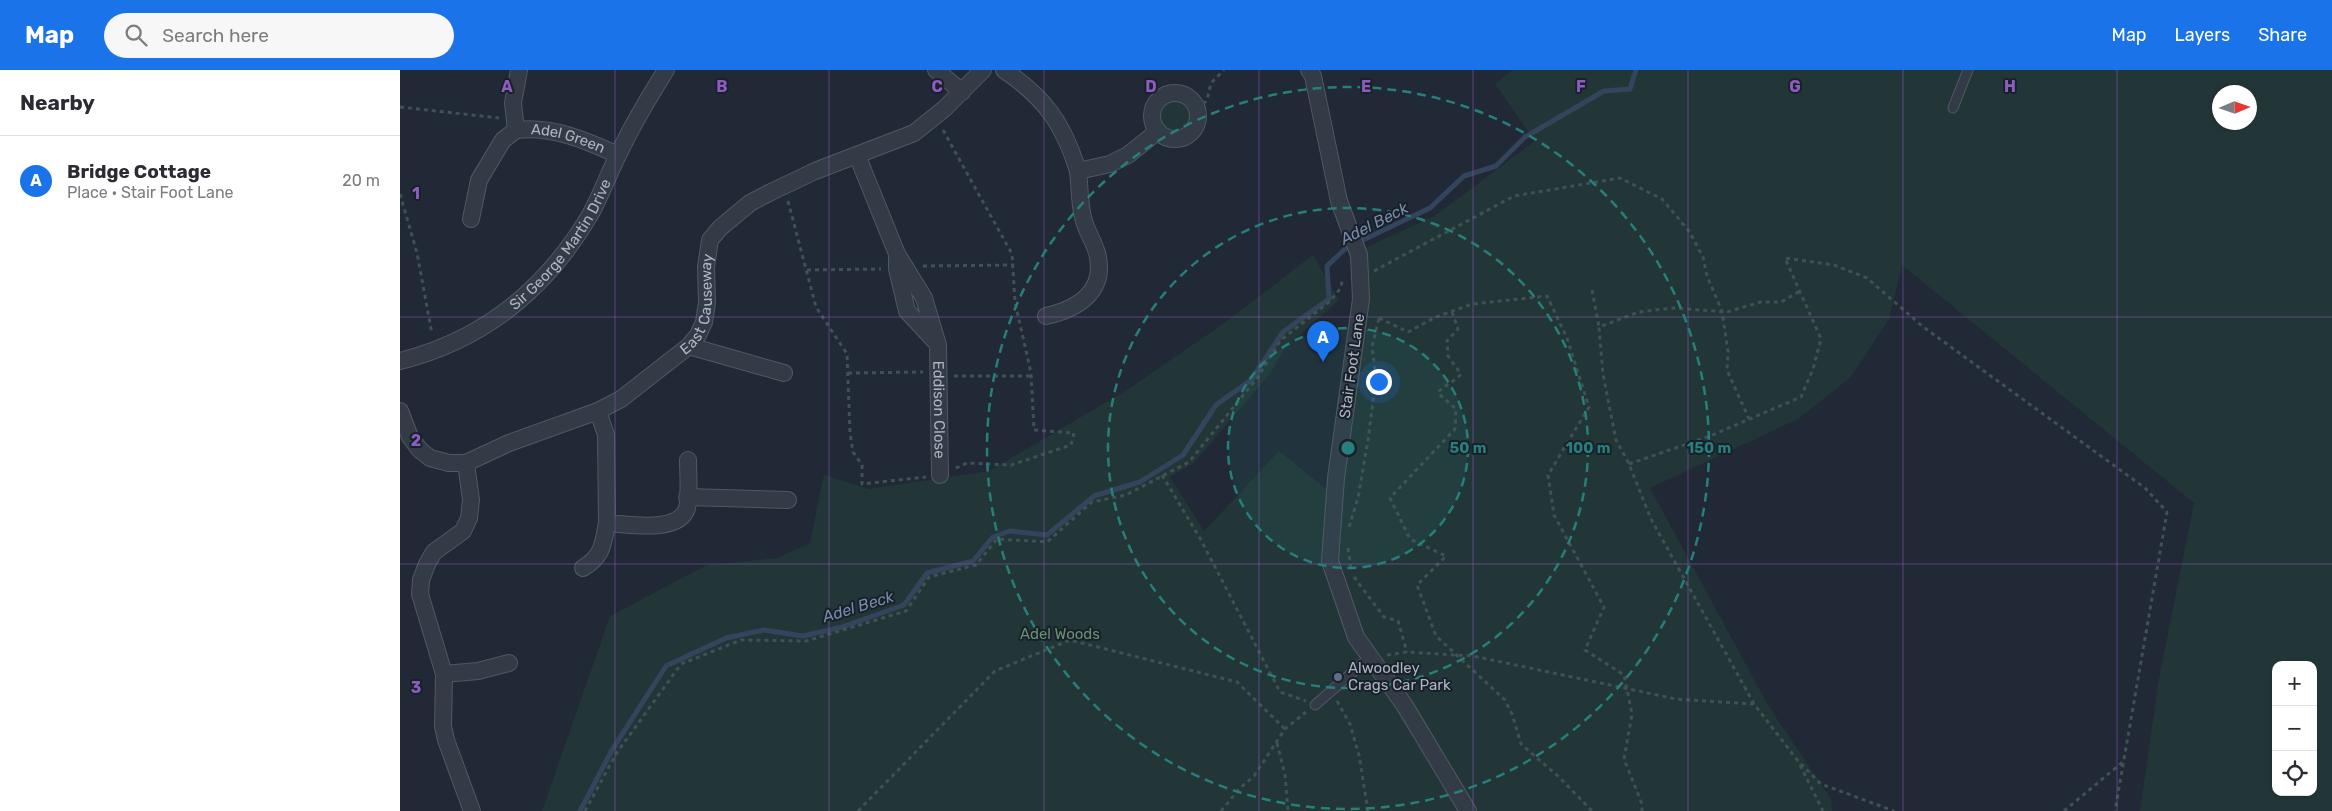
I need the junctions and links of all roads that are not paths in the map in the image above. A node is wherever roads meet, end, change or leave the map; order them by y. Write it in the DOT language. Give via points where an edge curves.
graph roads {
  1 [pos="519,70"];
  2 [pos="666,70"];
  3 [pos="936,70"];
  4 [pos="983,70"];
  5 [pos="1004,70"];
  6 [pos="1309,70"];
  7 [pos="1968,70"];
  8 [pos="962,92"];
  9 [pos="1953,108"];
  10 [pos="515,125"];
  11 [pos="1158,131"];
  12 [pos="618,155"];
  13 [pos="858,155"];
  14 [pos="1078,171"];
  15 [pos="471,219"];
  16 [pos="1046,316"];
  17 [pos="689,346"];
  18 [pos="400,361"];
  19 [pos="784,373"];
  20 [pos="400,411"];
  21 [pos="598,411"];
  22 [pos="688,460"];
  23 [pos="466,463"];
  24 [pos="940,475"];
  25 [pos="687,498"];
  26 [pos="788,500"];
  27 [pos="607,523"];
  28 [pos="584,568"];
  29 [pos="1369,658"];
  30 [pos="509,664"];
  31 [pos="444,674"];
  32 [pos="1315,705"];
  33 [pos="472,811"];
  34 [pos="1468,811"];
  1 -- 10 [label="street, Adel Green" via="513,103"];
  2 -- 12 [label="street, Sir George Martin Drive"];
  3 -- 8 [label="street"];
  4 -- 8 [label="street, East Causeway"];
  5 -- 14 [label="street" via="1038,96 1053,115"];
  6 -- 29 [label="street, Stair Foot Lane" via="1313,76 1339,201 1360,263 1361,299 1336,478 1330,562 1356,637"];
  7 -- 9 [label="lane"];
  8 -- 13 [label="street, East Causeway" via="914,134"];
  10 -- 12 [label="street, Adel Green" via="555,131"];
  10 -- 15 [label="street" via="479,180"];
  11 -- 11 [label="street" via="1171,138 1186,136 1196,125 1198,110 1195,103 1176,92 1162,97 1153,110"];
  11 -- 14 [label="street" via="1128,155 1110,164"];
  12 -- 18 [label="street, Sir George Martin Drive" via="591,213 573,241 523,299 455,342"];
  13 -- 17 [label="street, East Causeway" via="750,203 720,228 710,240 704,322"];
  13 -- 24 [label="street, Eddison Close" via="899,263 924,298 938,345"];
  14 -- 16 [label="street" via="1083,218 1097,254 1097,277 1090,294 1081,302 1063,312"];
  17 -- 19 [label="street"];
  17 -- 21 [label="street, East Causeway" via="621,399"];
  20 -- 23 [label="street, East Causeway" via="410,437 430,458"];
  21 -- 23 [label="street, East Causeway" via="509,443"];
  21 -- 27 [label="street" via="606,435"];
  22 -- 25 [label="street"];
  23 -- 31 [label="street" via="471,500 469,518 463,531 434,552 421,580 420,594"];
  25 -- 26 [label="street"];
  25 -- 27 [label="street" via="687,508 679,520 667,525"];
  27 -- 28 [label="street" via="596,561"];
  29 -- 32 [label="lane"];
  29 -- 34 [label="street, Stair Foot Lane" via="1405,706"];
  30 -- 31 [label="street"];
  31 -- 33 [label="street" via="443,726"];
}
